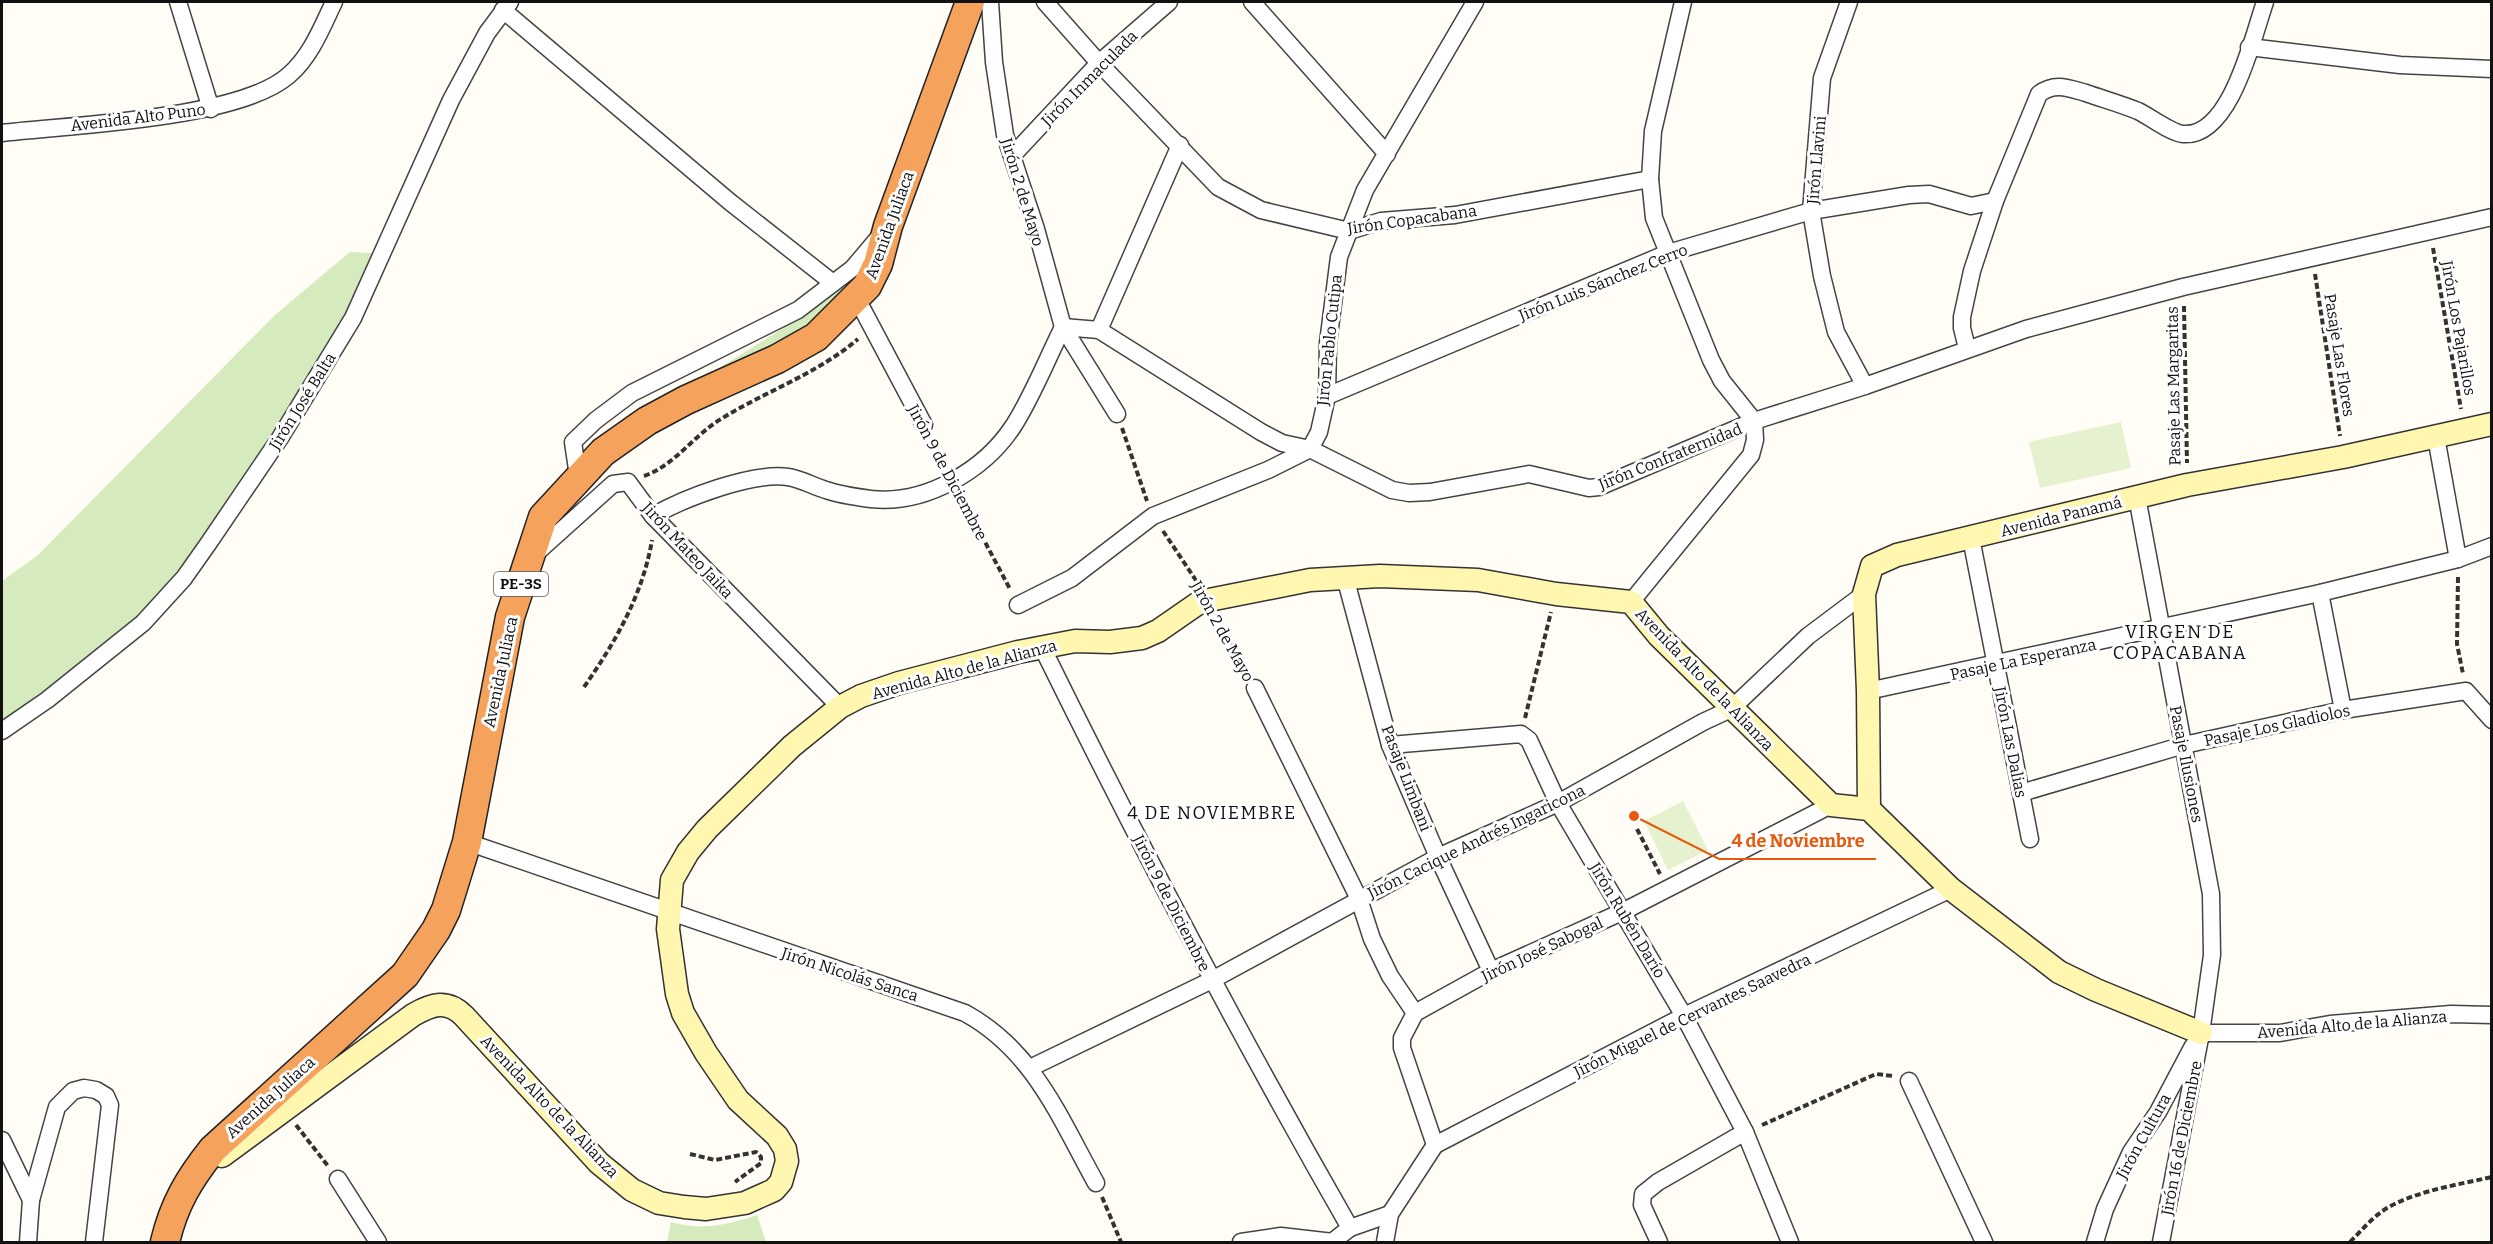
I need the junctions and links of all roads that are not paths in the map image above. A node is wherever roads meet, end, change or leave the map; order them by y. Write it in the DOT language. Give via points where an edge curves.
graph roads {
  1 [pos="178,2"];
  2 [pos="334,2"];
  3 [pos="970,2"];
  4 [pos="990,2"];
  5 [pos="1045,2"];
  6 [pos="1169,2"];
  7 [pos="1252,2"];
  8 [pos="1454,2"];
  9 [pos="1683,2"];
  10 [pos="1849,2"];
  11 [pos="2265,2"];
  12 [pos="506,6"];
  13 [pos="1471,8"];
  14 [pos="2249,47"];
  15 [pos="1099,63"];
  16 [pos="2492,69"];
  17 [pos="212,108"];
  18 [pos="2,133"];
  19 [pos="1180,145"];
  20 [pos="1386,154"];
  21 [pos="1012,156"];
  22 [pos="1650,179"];
  23 [pos="1995,201"];
  24 [pos="1811,211"];
  25 [pos="2492,217"];
  26 [pos="888,226"];
  27 [pos="1349,231"];
  28 [pos="1668,253"];
  29 [pos="833,283"];
  30 [pos="857,299"];
  31 [pos="1063,327"];
  32 [pos="1099,330"];
  33 [pos="1967,348"];
  34 [pos="1865,386"];
  35 [pos="1327,396"];
  36 [pos="1117,414"];
  37 [pos="1754,421"];
  38 [pos="2492,424"];
  39 [pos="924,425"];
  40 [pos="2436,437"];
  41 [pos="1310,449"];
  42 [pos="578,476"];
  43 [pos="2137,497"];
  44 [pos="653,516"];
  45 [pos="1971,538"];
  46 [pos="2492,546"];
  47 [pos="2458,559"];
  48 [pos="529,560"];
  49 [pos="1345,577"];
  50 [pos="2320,593"];
  51 [pos="1864,594"];
  52 [pos="1630,602"];
  53 [pos="1018,605"];
  54 [pos="2161,629"];
  55 [pos="1042,647"];
  56 [pos="1996,665"];
  57 [pos="1255,688"];
  58 [pos="1868,691"];
  59 [pos="840,707"];
  60 [pos="1731,709"];
  61 [pos="2343,710"];
  62 [pos="2492,720"];
  63 [pos="2,731"];
  64 [pos="1390,745"];
  65 [pos="2184,745"];
  66 [pos="2021,794"];
  67 [pos="1558,803"];
  68 [pos="1831,805"];
  69 [pos="1869,809"];
  70 [pos="2030,839"];
  71 [pos="467,842"];
  72 [pos="1438,857"];
  73 [pos="1952,889"];
  74 [pos="1359,899"];
  75 [pos="1624,911"];
  76 [pos="670,914"];
  77 [pos="1491,971"];
  78 [pos="1212,980"];
  79 [pos="1415,1013"];
  80 [pos="2492,1015"];
  81 [pos="1684,1016"];
  82 [pos="2201,1033"];
  83 [pos="1030,1068"];
  84 [pos="1909,1081"];
  85 [pos="1745,1132"];
  86 [pos="2,1140"];
  87 [pos="1435,1145"];
  88 [pos="338,1179"];
  89 [pos="187,1182"];
  90 [pos="1096,1183"];
  91 [pos="31,1200"];
  92 [pos="1390,1214"];
  93 [pos="1350,1228"];
  94 [pos="28,1242"];
  95 [pos="94,1242"];
  96 [pos="165,1242"];
  97 [pos="378,1242"];
  98 [pos="1241,1242"];
  99 [pos="1333,1242"];
  100 [pos="1385,1242"];
  101 [pos="1659,1242"];
  102 [pos="1790,1242"];
  103 [pos="1984,1242"];
  104 [pos="2095,1242"];
  105 [pos="2161,1242"];
  1 -- 17 [label="street"];
  2 -- 17 [label="street, Avenida Alto Puno" via="317,38 289,76 271,87"];
  3 -- 26 [label="highway, Avenida Juliaca / PE-3S"];
  4 -- 21 [label="street, Jirón 2 de Mayo" via="998,95"];
  5 -- 15 [label="street, Jirón Copacabana"];
  6 -- 15 [label="street, Jirón Inmaculada"];
  7 -- 20 [label="street"];
  8 -- 13 [label="street"];
  9 -- 22 [label="street" via="1653,131"];
  10 -- 24 [label="street, Jirón Llavini" via="1822,78"];
  11 -- 14 [label="street"];
  12 -- 29 [label="street" via="739,210"];
  12 -- 63 [label="street, Jirón José Balta" via="451,100 353,318 280,438 184,579 142,623"];
  13 -- 20 [label="street, Jirón Pablo Cutipa"];
  14 -- 16 [label="street" via="2400,65"];
  14 -- 23 [label="street" via="2223,110 2211,123 2182,134 2137,110 2067,87 2048,87 2034,101"];
  15 -- 19 [label="street, Jirón Copacabana"];
  15 -- 21 [label="street, Jirón Inmaculada"];
  17 -- 18 [label="street, Avenida Alto Puno"];
  19 -- 27 [label="street, Jirón Copacabana" via="1218,187 1237,199 1261,210"];
  19 -- 32 [label="street"];
  20 -- 27 [label="street, Jirón Pablo Cutipa" via="1365,190"];
  21 -- 31 [label="street, Jirón 2 de Mayo"];
  22 -- 27 [label="street, Jirón Copacabana" via="1455,215 1381,221"];
  22 -- 28 [label="street" via="1654,218"];
  23 -- 24 [label="street, Jirón Luis Sánchez Cerro" via="1971,206 1929,194 1909,195"];
  23 -- 33 [label="street" via="1965,297 1962,328"];
  24 -- 28 [label="street, Jirón Luis Sánchez Cerro"];
  24 -- 34 [label="street, Jirón Llavini" via="1836,332"];
  25 -- 33 [label="street, Jirón Confraternidad" via="2183,286"];
  26 -- 29 [label="street" via="853,268"];
  26 -- 30 [label="highway, Avenida Juliaca / PE-3S" via="878,264"];
  27 -- 35 [label="street, Jirón Pablo Cutipa" via="1334,283"];
  28 -- 35 [label="street, Jirón Luis Sánchez Cerro"];
  28 -- 37 [label="street" via="1711,360 1722,381"];
  29 -- 42 [label="street" via="798,310 612,406 573,442"];
  30 -- 39 [label="street, Jirón 9 de Diciembre"];
  30 -- 42 [label="highway, Avenida Juliaca / PE-3S" via="816,337 647,421 603,452"];
  31 -- 32 [label="street"];
  31 -- 36 [label="street, Jirón 2 de Mayo"];
  31 -- 44 [label="street" via="1014,425 974,468 953,481 896,499 872,499 788,477 773,477 722,487"];
  32 -- 41 [label="street, Jirón Confraternidad" via="1261,432 1282,443"];
  33 -- 34 [label="street, Jirón Confraternidad"];
  34 -- 37 [label="street, Jirón Confraternidad"];
  35 -- 41 [label="street, Jirón Pablo Cutipa" via="1319,432"];
  37 -- 41 [label="street, Jirón Confraternidad" via="1589,488 1529,474 1409,493 1392,490"];
  37 -- 52 [label="street" via="1751,455"];
  38 -- 40 [label="street, Avenida Panamá"];
  40 -- 43 [label="street, Avenida Panamá"];
  40 -- 47 [label="street"];
  41 -- 53 [label="street" via="1153,516 1072,578"];
  42 -- 48 [label="highway, Avenida Juliaca / PE-3S" via="543,517"];
  43 -- 45 [label="street, Avenida Panamá"];
  43 -- 54 [label="street, Pasaje Ilusiones"];
  44 -- 48 [label="street, Jirón Mateo Jaika" via="628,482 613,484"];
  44 -- 59 [label="street, Jirón Mateo Jaika"];
  45 -- 51 [label="street, Avenida Panamá" via="1883,559 1872,566"];
  45 -- 56 [label="street, Jirón Las Dalias"];
  46 -- 47 [label="street, Pasaje La Esperanza"];
  47 -- 50 [label="street, Pasaje La Esperanza"];
  48 -- 71 [label="highway, Avenida Juliaca / PE-3S" via="510,617"];
  49 -- 52 [label="street, Avenida Alto de la Alianza" via="1478,580"];
  49 -- 55 [label="street, Avenida Alto de la Alianza" via="1273,586 1209,600 1142,638 1075,641"];
  49 -- 64 [label="street, Pasaje Limbani"];
  50 -- 54 [label="street, Pasaje La Esperanza"];
  50 -- 61 [label="street"];
  51 -- 58 [label="street, Avenida Panamá"];
  51 -- 60 [label="street, Jirón Cacique Andrés Ingaricona" via="1808,636"];
  52 -- 60 [label="street, Avenida Alto de la Alianza"];
  54 -- 56 [label="street, Pasaje La Esperanza"];
  54 -- 65 [label="street, Pasaje Ilusiones"];
  55 -- 59 [label="street, Avenida Alto de la Alianza" via="899,683"];
  55 -- 78 [label="street, Jirón 9 de Diciembre"];
  56 -- 58 [label="street, Pasaje La Esperanza"];
  56 -- 66 [label="street, Jirón Las Dalias"];
  57 -- 74 [label="street, Jirón 2 de Mayo"];
  58 -- 69 [label="street, Avenida Panamá"];
  59 -- 76 [label="street, Avenida Alto de la Alianza" via="773,763 688,852 672,880"];
  60 -- 67 [label="street, Jirón Cacique Andrés Ingaricona"];
  60 -- 68 [label="street, Avenida Alto de la Alianza"];
  61 -- 62 [label="street, Pasaje Los Gladiolos" via="2466,691"];
  61 -- 65 [label="street, Pasaje Los Gladiolos"];
  64 -- 67 [label="street, Jirón Rubén Darío" via="1521,734 1529,740"];
  64 -- 72 [label="street, Pasaje Limbani"];
  65 -- 66 [label="street, Pasaje Los Gladiolos"];
  65 -- 82 [label="street, Pasaje Ilusiones" via="2211,894 2212,955"];
  66 -- 70 [label="street, Jirón Las Dalias"];
  67 -- 72 [label="street, Jirón Cacique Andrés Ingaricona"];
  67 -- 75 [label="street, Jirón Rubén Darío"];
  68 -- 69 [label="street"];
  68 -- 75 [label="street, Jirón José Sabogal"];
  69 -- 73 [label="street, Avenida Alto de la Alianza"];
  71 -- 76 [label="street, Jirón Nicolás Sanca"];
  71 -- 89 [label="highway, Avenida Juliaca / PE-3S" via="446,910 405,975 251,1112 213,1149"];
  72 -- 74 [label="street, Jirón Cacique Andrés Ingaricona"];
  72 -- 77 [label="street, Pasaje Limbani"];
  73 -- 81 [label="street, Jirón Miguel de Cervantes Saavedra"];
  73 -- 82 [label="street, Avenida Alto de la Alianza" via="2059,972"];
  74 -- 78 [label="street, Jirón Cacique Andrés Ingaricona"];
  74 -- 79 [label="street, Jirón 2 de Mayo" via="1372,939"];
  75 -- 77 [label="street, Jirón José Sabogal"];
  75 -- 81 [label="street, Jirón Rubén Darío"];
  76 -- 83 [label="street, Jirón Nicolás Sanca" via="965,1013 1004,1039"];
  76 -- 89 [label="street, Avenida Alto de la Alianza" via="668,928 677,994 689,1026 738,1100 777,1136 785,1149 787,1161 781,1182 764,1196 706,1209 659,1203 632,1190 599,1162 454,1006 441,1003 413,1015"];
  77 -- 79 [label="street, Jirón José Sabogal"];
  78 -- 83 [label="street, Jirón Cacique Andrés Ingaricona"];
  78 -- 93 [label="street, Jirón 9 de Diciembre"];
  79 -- 87 [label="street" via="1402,1038 1402,1048"];
  80 -- 82 [label="street, Avenida Alto de la Alianza" via="2451,1014 2330,1024 2280,1033"];
  81 -- 85 [label="street, Jirón Rubén Darío"];
  81 -- 87 [label="street, Jirón Miguel de Cervantes Saavedra"];
  82 -- 104 [label="street, Jirón Cultura" via="2131,1152"];
  82 -- 105 [label="street, Jirón 16 de Diciembre"];
  83 -- 90 [label="street, Jirón Nicolás Sanca"];
  84 -- 103 [label="street"];
  85 -- 101 [label="street" via="1643,1194 1642,1205"];
  85 -- 102 [label="street, Jirón Rubén Darío"];
  86 -- 91 [label="street"];
  87 -- 92 [label="street"];
  88 -- 97 [label="street"];
  89 -- 96 [label="highway, Avenida Juliaca / PE-3S"];
  91 -- 94 [label="street"];
  91 -- 95 [label="street" via="57,1107 63,1098 84,1088 106,1096 111,1116"];
  92 -- 93 [label="street"];
  92 -- 100 [label="street"];
  93 -- 99 [label="street"];
  98 -- 99 [label="street" via="1281,1236"];
}
